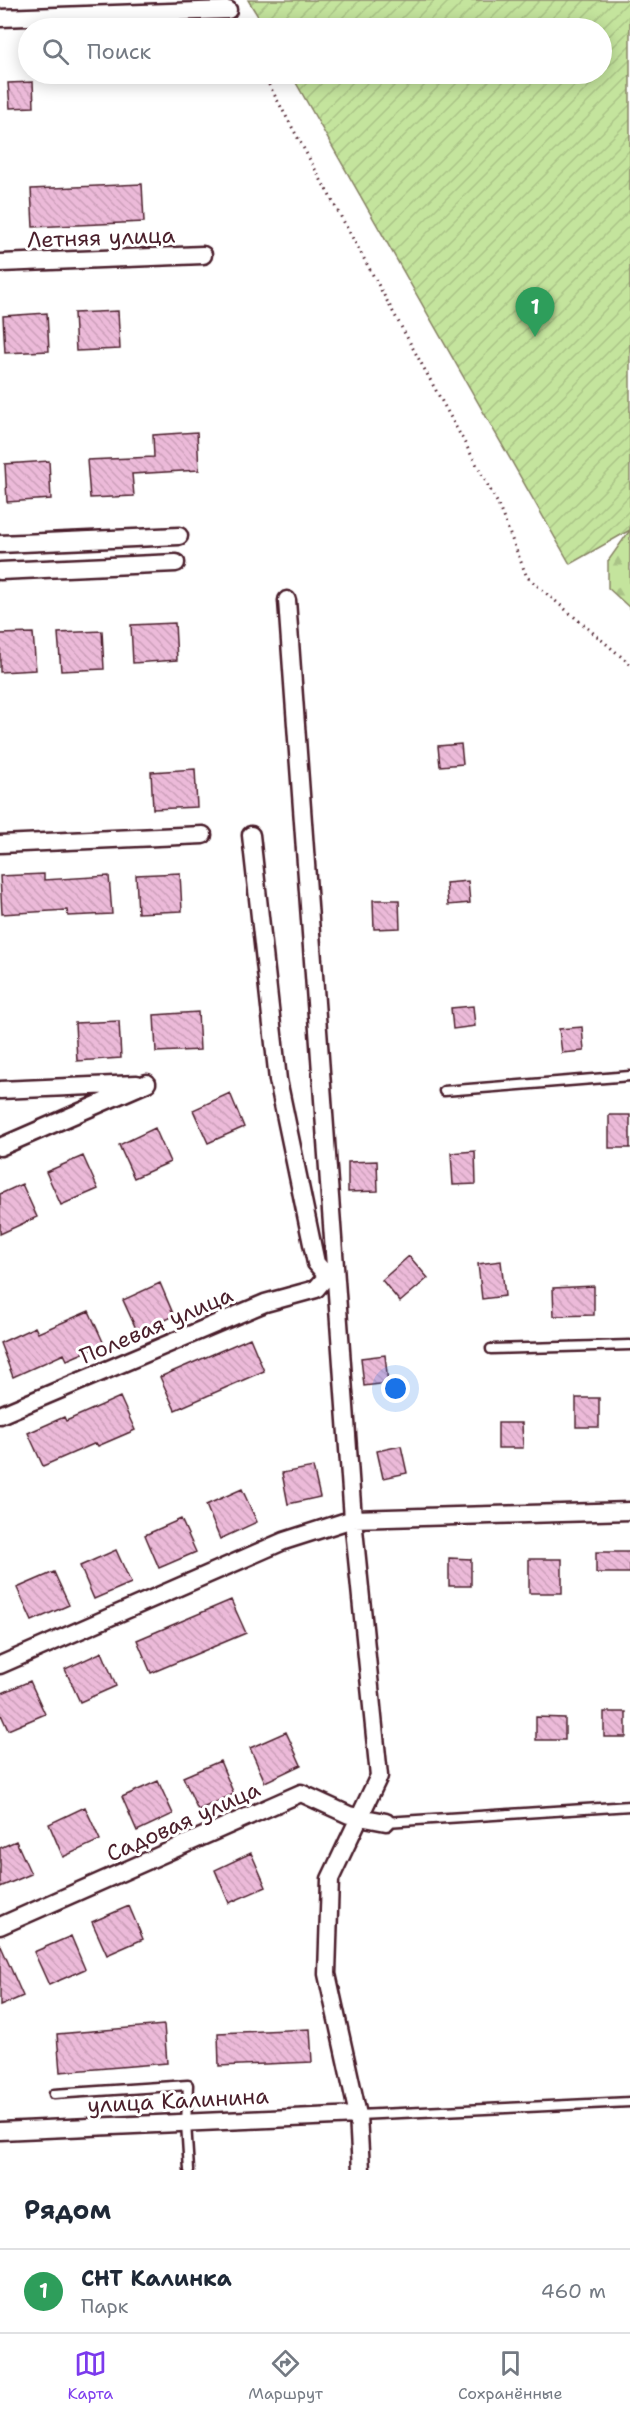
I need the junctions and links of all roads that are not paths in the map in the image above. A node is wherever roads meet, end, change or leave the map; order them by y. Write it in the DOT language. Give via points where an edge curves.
graph roads {
  1 [pos="228,10"];
  2 [pos="0,18"];
  3 [pos="203,255"];
  4 [pos="0,263"];
  5 [pos="179,536"];
  6 [pos="0,544"];
  7 [pos="176,563"];
  8 [pos="0,571"];
  9 [pos="287,600"];
  10 [pos="203,835"];
  11 [pos="251,835"];
  12 [pos="0,844"];
  13 [pos="630,1076"];
  14 [pos="0,1090"];
  15 [pos="444,1090"];
  16 [pos="0,1147"];
  17 [pos="331,1278"];
  18 [pos="630,1345"];
  19 [pos="491,1349"];
  20 [pos="0,1415"];
  21 [pos="630,1511"];
  22 [pos="353,1519"];
  23 [pos="0,1665"];
  24 [pos="630,1806"];
  25 [pos="361,1818"];
  26 [pos="386,1822"];
  27 [pos="0,1926"];
  28 [pos="54,2094"];
  29 [pos="630,2102"];
  30 [pos="358,2115"];
  31 [pos="186,2122"];
  32 [pos="0,2131"];
  33 [pos="189,2170"];
  34 [pos="361,2170"];
  1 -- 2 [label="street"];
  3 -- 4 [label="street, Летняя улица"];
  5 -- 6 [label="street"];
  7 -- 8 [label="street"];
  9 -- 17 [label="street"];
  10 -- 12 [label="street"];
  11 -- 17 [label="street" via="278,1080 316,1263"];
  13 -- 15 [label="lane"];
  14 -- 16 [label="street" via="147,1083"];
  17 -- 20 [label="street, Полевая улица" via="316,1289 265,1303"];
  17 -- 22 [label="street"];
  18 -- 19 [label="lane"];
  21 -- 22 [label="street"];
  22 -- 23 [label="street" via="284,1541"];
  22 -- 25 [label="street" via="379,1776"];
  24 -- 26 [label="lane"];
  25 -- 26 [label="street, Садовая улица"];
  25 -- 27 [label="street, Садовая улица" via="301,1793"];
  25 -- 30 [label="street" via="330,1879 327,1974"];
  28 -- 31 [label="lane" via="189,2085"];
  29 -- 30 [label="lane"];
  30 -- 31 [label="street, улица Калинина"];
  30 -- 34 [label="street"];
  31 -- 32 [label="street, улица Калинина"];
  31 -- 33 [label="lane"];
}
